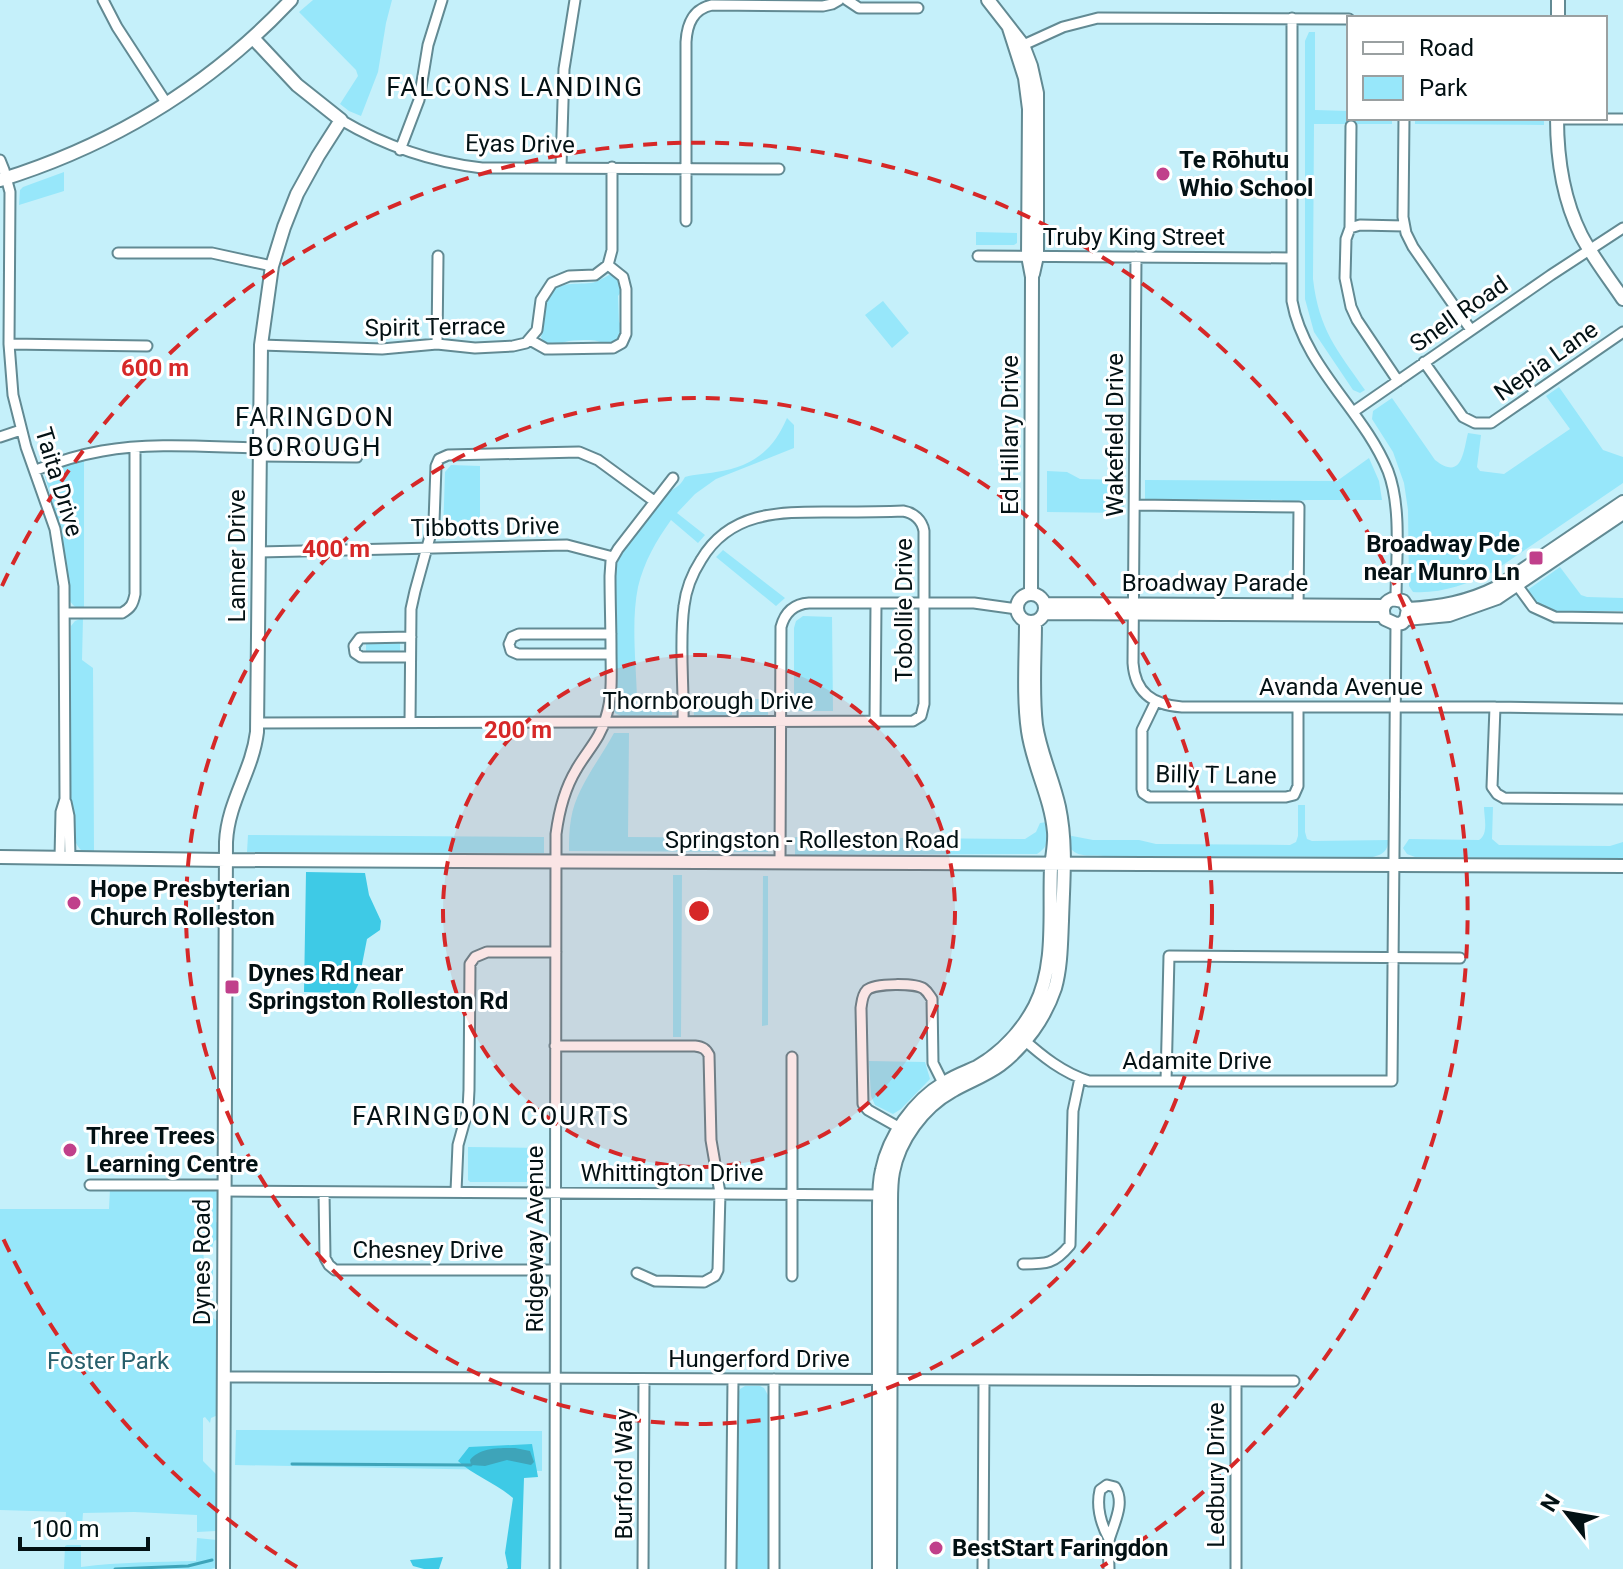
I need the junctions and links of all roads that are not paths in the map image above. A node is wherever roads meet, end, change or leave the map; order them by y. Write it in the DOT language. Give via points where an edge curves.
graph roads {
  1 [pos="103,0"];
  2 [pos="291,0"];
  3 [pos="442,0"];
  4 [pos="575,0"];
  5 [pos="839,0"];
  6 [pos="847,0"];
  7 [pos="988,0"];
  8 [pos="918,8"];
  9 [pos="1292,18"];
  10 [pos="1347,19"];
  11 [pos="253,38"];
  12 [pos="1020,47"];
  13 [pos="167,104"];
  14 [pos="341,120"];
  15 [pos="1404,120"];
  16 [pos="1557,120"];
  17 [pos="1351,126"];
  18 [pos="400,150"];
  19 [pos="0,160"];
  20 [pos="561,167"];
  21 [pos="612,167"];
  22 [pos="686,168"];
  23 [pos="779,169"];
  24 [pos="3,179"];
  25 [pos="686,221"];
  26 [pos="1404,226"];
  27 [pos="1350,228"];
  28 [pos="1623,228"];
  29 [pos="1590,251"];
  30 [pos="118,253"];
  31 [pos="438,256"];
  32 [pos="978,256"];
  33 [pos="1032,256"];
  34 [pos="1136,257"];
  35 [pos="1291,258"];
  36 [pos="608,265"];
  37 [pos="272,266"];
  38 [pos="1623,299"];
  39 [pos="1471,330"];
  40 [pos="1623,332"];
  41 [pos="530,340"];
  42 [pos="9,344"];
  43 [pos="437,344"];
  44 [pos="261,345"];
  45 [pos="147,346"];
  46 [pos="1424,362"];
  47 [pos="1398,381"];
  48 [pos="1353,412"];
  49 [pos="21,430"];
  50 [pos="0,437"];
  51 [pos="135,448"];
  52 [pos="260,452"];
  53 [pos="357,457"];
  54 [pos="36,470"];
  55 [pos="673,478"];
  56 [pos="654,501"];
  57 [pos="1623,502"];
  58 [pos="1135,505"];
  59 [pos="1623,513"];
  60 [pos="428,548"];
  61 [pos="259,552"];
  62 [pos="613,557"];
  63 [pos="1514,582"];
  64 [pos="1031,594"];
  65 [pos="924,603"];
  66 [pos="876,604"];
  67 [pos="1388,606"];
  68 [pos="1017,609"];
  69 [pos="1134,609"];
  70 [pos="1298,610"];
  71 [pos="65,613"];
  72 [pos="1038,615"];
  73 [pos="1403,618"];
  74 [pos="1623,618"];
  75 [pos="552,634"];
  76 [pos="611,634"];
  77 [pos="411,637"];
  78 [pos="552,654"];
  79 [pos="611,654"];
  80 [pos="410,657"];
  81 [pos="1156,701"];
  82 [pos="1298,707"];
  83 [pos="1495,707"];
  84 [pos="1395,708"];
  85 [pos="1623,709"];
  86 [pos="918,719"];
  87 [pos="605,721"];
  88 [pos="683,721"];
  89 [pos="875,721"];
  90 [pos="410,722"];
  91 [pos="781,722"];
  92 [pos="258,723"];
  93 [pos="1623,799"];
  94 [pos="0,857"];
  95 [pos="65,858"];
  96 [pos="225,860"];
  97 [pos="556,861"];
  98 [pos="780,862"];
  99 [pos="1058,864"];
  100 [pos="1395,865"];
  101 [pos="1623,866"];
  102 [pos="556,952"];
  103 [pos="1394,957"];
  104 [pos="1460,958"];
  105 [pos="1021,1037"];
  106 [pos="555,1046"];
  107 [pos="792,1057"];
  108 [pos="1080,1078"];
  109 [pos="1166,1081"];
  110 [pos="943,1083"];
  111 [pos="900,1128"];
  112 [pos="90,1185"];
  113 [pos="224,1188"];
  114 [pos="456,1191"];
  115 [pos="324,1192"];
  116 [pos="555,1192"];
  117 [pos="720,1193"];
  118 [pos="793,1194"];
  119 [pos="879,1195"];
  120 [pos="1023,1264"];
  121 [pos="555,1270"];
  122 [pos="637,1273"];
  123 [pos="792,1276"];
  124 [pos="886,1328"];
  125 [pos="224,1377"];
  126 [pos="554,1379"];
  127 [pos="644,1379"];
  128 [pos="733,1379"];
  129 [pos="774,1379"];
  130 [pos="885,1380"];
  131 [pos="984,1380"];
  132 [pos="1236,1381"];
  133 [pos="1294,1381"];
  134 [pos="1109,1539"];
  135 [pos="223,1569"];
  136 [pos="555,1569"];
  137 [pos="643,1569"];
  138 [pos="731,1569"];
  139 [pos="774,1569"];
  140 [pos="879,1569"];
  141 [pos="890,1569"];
  142 [pos="983,1569"];
  143 [pos="1109,1569"];
  144 [pos="1236,1569"];
  1 -- 13 [label="street"];
  2 -- 11 [label="street"];
  3 -- 18 [label="street" via="419,100"];
  4 -- 20 [label="street" via="564,69"];
  5 -- 22 [label="street" via="823,6 712,5 698,11 687,32"];
  6 -- 8 [label="street" via="859,8"];
  7 -- 12 [label="street, Ed Hillary Drive"];
  9 -- 10 [label="street"];
  9 -- 12 [label="street" via="1098,18"];
  9 -- 35 [label="street"];
  11 -- 13 [label="street"];
  11 -- 14 [label="street, Eyas Drive" via="297,85"];
  12 -- 33 [label="street, Ed Hillary Drive" via="1029,109"];
  13 -- 24 [label="street" via="71,156"];
  14 -- 18 [label="street, Eyas Drive"];
  14 -- 37 [label="street, Lanner Drive" via="297,194"];
  15 -- 26 [label="street"];
  16 -- 29 [label="street" via="1561,175"];
  17 -- 27 [label="street"];
  18 -- 20 [label="street, Eyas Drive" via="482,168"];
  19 -- 24 [label="street, Taita Drive"];
  20 -- 21 [label="street, Eyas Drive"];
  21 -- 22 [label="street, Eyas Drive"];
  21 -- 36 [label="street"];
  22 -- 23 [label="street, Eyas Drive"];
  22 -- 25 [label="street"];
  24 -- 42 [label="street, Taita Drive" via="10,192"];
  26 -- 27 [label="street"];
  26 -- 39 [label="street"];
  27 -- 47 [label="street" via="1345,278 1351,307"];
  28 -- 29 [label="street, Snell Road"];
  29 -- 38 [label="street"];
  29 -- 39 [label="street, Snell Road"];
  30 -- 37 [label="street" via="212,253"];
  31 -- 43 [label="street"];
  32 -- 33 [label="street, Truby King Street"];
  33 -- 34 [label="street, Truby King Street"];
  33 -- 64 [label="street, Ed Hillary Drive"];
  34 -- 35 [label="street, Truby King Street"];
  34 -- 58 [label="street, Wakefield Drive"];
  35 -- 48 [label="street" via="1292,301 1301,333"];
  36 -- 41 [label="street, Spirit Terrace" via="595,275 552,283 541,300"];
  36 -- 41 [label="street" via="625,283 622,343 613,348 546,349"];
  37 -- 44 [label="street, Lanner Drive"];
  39 -- 46 [label="street, Snell Road"];
  40 -- 46 [label="street, Nepia Lane" via="1491,423 1463,417"];
  41 -- 43 [label="street, Spirit Terrace" via="475,348"];
  42 -- 45 [label="street"];
  42 -- 49 [label="street, Taita Drive"];
  43 -- 44 [label="street, Spirit Terrace" via="382,349"];
  44 -- 52 [label="street, Lanner Drive"];
  46 -- 47 [label="street, Snell Road"];
  47 -- 48 [label="street, Snell Road"];
  48 -- 67 [label="street" via="1393,486 1396,525"];
  49 -- 50 [label="street"];
  49 -- 54 [label="street, Taita Drive"];
  51 -- 52 [label="street"];
  51 -- 54 [label="street" via="78,456"];
  51 -- 71 [label="street" via="133,603 122,613"];
  52 -- 53 [label="street"];
  52 -- 61 [label="street, Lanner Drive"];
  54 -- 71 [label="street, Taita Drive" via="59,546"];
  55 -- 56 [label="street"];
  56 -- 60 [label="street" via="579,452 445,455 436,466 436,512"];
  56 -- 62 [label="street"];
  57 -- 63 [label="street"];
  58 -- 69 [label="street, Wakefield Drive"];
  58 -- 70 [label="street" via="1299,507"];
  59 -- 63 [label="street"];
  60 -- 61 [label="street, Tibbotts Drive"];
  60 -- 62 [label="street, Tibbotts Drive" via="567,545"];
  60 -- 77 [label="street" via="412,600"];
  61 -- 92 [label="street, Lanner Drive"];
  62 -- 76 [label="street"];
  63 -- 73 [label="street"];
  63 -- 74 [label="street" via="1533,607 1555,617"];
  64 -- 68 [label="street" via="1022,597"];
  64 -- 72 [label="street" via="1039,596"];
  65 -- 66 [label="street"];
  65 -- 68 [label="street"];
  65 -- 86 [label="street, Tobollie Drive" via="924,704"];
  65 -- 88 [label="street, Tobollie Drive" via="924,531 909,512 791,511 737,525 704,554 686,594"];
  66 -- 89 [label="street"];
  66 -- 91 [label="street" via="804,604 785,615"];
  67 -- 70 [label="street, Broadway Parade"];
  67 -- 73 [label="street" via="1388,622"];
  67 -- 73 [label="street" via="1403,601"];
  68 -- 72 [label="street" via="1019,617"];
  69 -- 70 [label="street, Broadway Parade"];
  69 -- 72 [label="street, Broadway Parade"];
  69 -- 81 [label="street" via="1134,671 1143,692"];
  71 -- 95 [label="street, Taita Drive"];
  72 -- 99 [label="street" via="1036,725 1063,833"];
  73 -- 84 [label="street"];
  75 -- 76 [label="street"];
  75 -- 78 [label="street"];
  75 -- 78 [label="street" via="519,634 509,644 518,654"];
  76 -- 79 [label="street"];
  77 -- 80 [label="street"];
  77 -- 80 [label="street" via="360,638 354,646 361,657"];
  78 -- 79 [label="street"];
  79 -- 87 [label="street"];
  80 -- 90 [label="street"];
  81 -- 82 [label="street, Avanda Avenue" via="1182,707"];
  81 -- 82 [label="street, Billy T Lane" via="1142,730 1142,789 1149,797 1294,795"];
  82 -- 84 [label="street, Avanda Avenue"];
  83 -- 84 [label="street, Avanda Avenue"];
  83 -- 85 [label="street, Avanda Avenue"];
  83 -- 93 [label="street" via="1492,787 1497,794"];
  84 -- 100 [label="street"];
  86 -- 89 [label="street, Thornborough Drive"];
  87 -- 88 [label="street, Thornborough Drive"];
  87 -- 90 [label="street, Thornborough Drive"];
  87 -- 97 [label="street, Ridgeway Avenue" via="566,791"];
  88 -- 91 [label="street, Thornborough Drive"];
  89 -- 91 [label="street, Thornborough Drive"];
  90 -- 92 [label="street, Thornborough Drive"];
  91 -- 98 [label="street"];
  92 -- 96 [label="street, Lanner Drive" via="254,753 229,816"];
  94 -- 95 [label="street, Springston - Rolleston Road"];
  95 -- 96 [label="street, Springston - Rolleston Road"];
  96 -- 97 [label="street, Springston - Rolleston Road"];
  96 -- 113 [label="street, Dynes Road"];
  97 -- 98 [label="street, Springston - Rolleston Road"];
  97 -- 102 [label="street, Ridgeway Avenue"];
  98 -- 99 [label="street, Springston - Rolleston Road"];
  99 -- 100 [label="street, Springston - Rolleston Road"];
  99 -- 105 [label="street" via="1056,985 1045,1013"];
  100 -- 101 [label="street, Springston - Rolleston Road"];
  100 -- 103 [label="street"];
  102 -- 106 [label="street, Ridgeway Avenue"];
  102 -- 114 [label="street" via="487,952 470,964 469,1099 458,1145"];
  103 -- 104 [label="street"];
  103 -- 109 [label="street, Adamite Drive" via="1392,1081"];
  103 -- 109 [label="street" via="1169,956"];
  105 -- 108 [label="street, Adamite Drive" via="1055,1066"];
  105 -- 110 [label="street"];
  105 -- 124 [label="street" via="1001,1065 928,1109 902,1146 893,1172"];
  106 -- 116 [label="street, Ridgeway Avenue"];
  106 -- 117 [label="street" via="707,1050 711,1140"];
  107 -- 118 [label="street"];
  108 -- 109 [label="street, Adamite Drive"];
  108 -- 120 [label="street" via="1073,1111 1070,1245 1048,1264"];
  110 -- 111 [label="street"];
  110 -- 111 [label="street" via="933,1063 932,999 927,991 911,985 867,990 861,1008 863,1104"];
  111 -- 119 [label="street" via="882,1171"];
  112 -- 113 [label="street, Whittington Drive"];
  113 -- 115 [label="street, Whittington Drive"];
  113 -- 125 [label="street, Dynes Road"];
  114 -- 115 [label="street, Whittington Drive"];
  114 -- 116 [label="street, Whittington Drive"];
  115 -- 121 [label="street, Chesney Drive" via="325,1258 335,1270"];
  116 -- 117 [label="street, Whittington Drive"];
  116 -- 121 [label="street, Ridgeway Avenue"];
  117 -- 118 [label="street, Whittington Drive"];
  117 -- 122 [label="street" via="720,1260 715,1276 704,1282 655,1281"];
  118 -- 119 [label="street, Whittington Drive"];
  118 -- 123 [label="street"];
  119 -- 124 [label="street"];
  121 -- 126 [label="street, Ridgeway Avenue"];
  124 -- 130 [label="street"];
  125 -- 126 [label="street, Hungerford Drive"];
  125 -- 135 [label="street, Dynes Road"];
  126 -- 127 [label="street, Hungerford Drive"];
  126 -- 136 [label="street, Ridgeway Avenue"];
  127 -- 128 [label="street, Hungerford Drive"];
  127 -- 137 [label="street, Burford Way"];
  128 -- 129 [label="street, Hungerford Drive"];
  128 -- 138 [label="street"];
  129 -- 130 [label="street, Hungerford Drive"];
  129 -- 139 [label="street"];
  130 -- 131 [label="street, Hungerford Drive"];
  130 -- 140 [label="street"];
  130 -- 141 [label="street"];
  131 -- 132 [label="street, Hungerford Drive"];
  131 -- 142 [label="street"];
  132 -- 133 [label="street, Hungerford Drive"];
  132 -- 144 [label="street, Ledbury Drive"];
  134 -- 134 [label="street" via="1098,1505 1100,1490 1107,1485 1119,1495"];
  134 -- 143 [label="street"];
}
